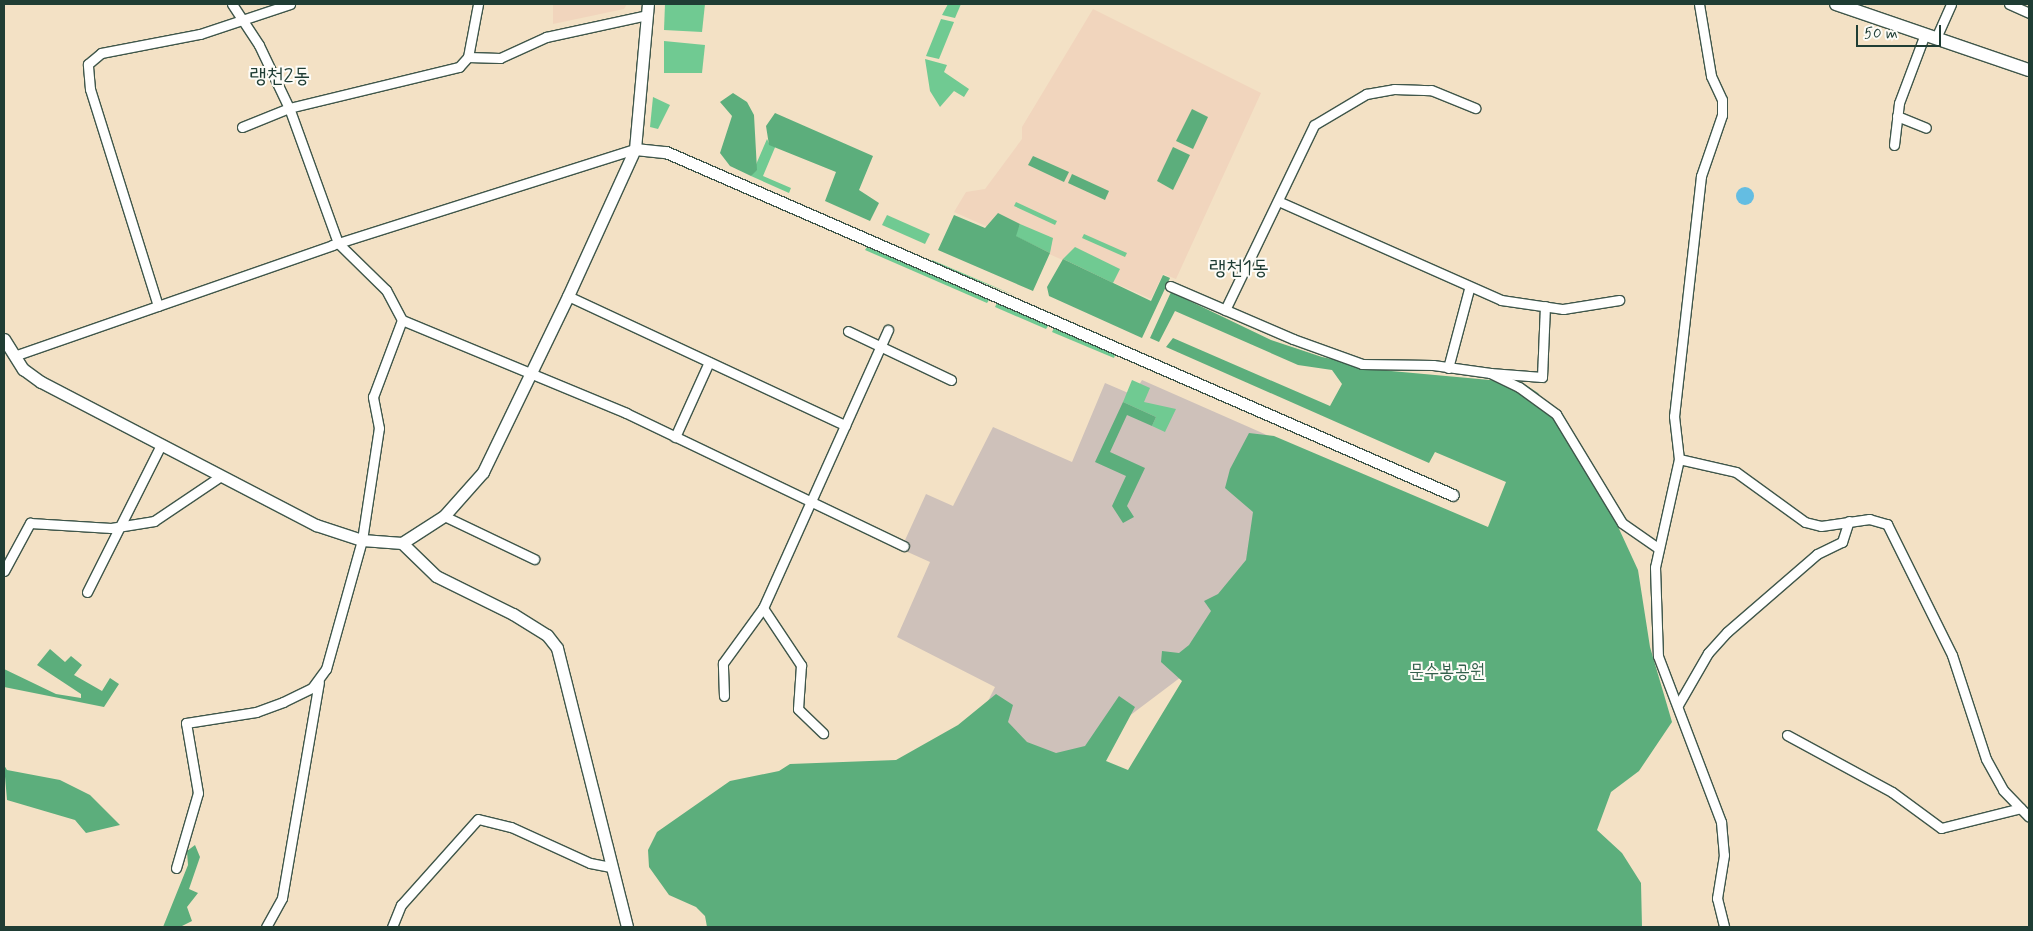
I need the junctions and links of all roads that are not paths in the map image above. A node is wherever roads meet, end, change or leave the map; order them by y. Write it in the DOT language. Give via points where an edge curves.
graph roads {
  1 [pos="232,4"];
  2 [pos="290,4"];
  3 [pos="478,4"];
  4 [pos="1699,4"];
  5 [pos="1836,4"];
  6 [pos="1951,4"];
  7 [pos="2009,4"];
  8 [pos="648,9"];
  9 [pos="2029,13"];
  10 [pos="244,22"];
  11 [pos="1930,36"];
  12 [pos="468,57"];
  13 [pos="2029,70"];
  14 [pos="289,108"];
  15 [pos="1475,108"];
  16 [pos="1897,116"];
  17 [pos="242,127"];
  18 [pos="1926,128"];
  19 [pos="1894,146"];
  20 [pos="635,149"];
  21 [pos="1278,201"];
  22 [pos="338,243"];
  23 [pos="1170,286"];
  24 [pos="1469,289"];
  25 [pos="568,296"];
  26 [pos="1620,300"];
  27 [pos="158,306"];
  28 [pos="1545,306"];
  29 [pos="1225,310"];
  30 [pos="402,320"];
  31 [pos="888,330"];
  32 [pos="848,331"];
  33 [pos="4,339"];
  34 [pos="880,347"];
  35 [pos="9,358"];
  36 [pos="708,362"];
  37 [pos="1448,368"];
  38 [pos="533,373"];
  39 [pos="1490,373"];
  40 [pos="951,380"];
  41 [pos="845,425"];
  42 [pos="674,437"];
  43 [pos="161,445"];
  44 [pos="1680,459"];
  45 [pos="221,476"];
  46 [pos="1453,495"];
  47 [pos="810,501"];
  48 [pos="444,516"];
  49 [pos="1849,521"];
  50 [pos="119,527"];
  51 [pos="362,540"];
  52 [pos="402,543"];
  53 [pos="904,546"];
  54 [pos="1658,548"];
  55 [pos="534,560"];
  56 [pos="4,571"];
  57 [pos="87,592"];
  58 [pos="763,608"];
  59 [pos="319,682"];
  60 [pos="724,696"];
  61 [pos="1678,705"];
  62 [pos="823,733"];
  63 [pos="1786,735"];
  64 [pos="2021,808"];
  65 [pos="2029,817"];
  66 [pos="611,867"];
  67 [pos="176,868"];
  68 [pos="266,927"];
  69 [pos="392,927"];
  70 [pos="627,927"];
  71 [pos="1724,927"];
  1 -- 10 [label="street"];
  2 -- 10 [label="street"];
  3 -- 12 [label="street"];
  4 -- 44 [label="street" via="1711,76 1722,100 1722,115 1701,176 1674,416"];
  5 -- 11 [label="main road"];
  6 -- 11 [label="street"];
  7 -- 9 [label="street"];
  8 -- 12 [label="street" via="546,37 500,58"];
  8 -- 20 [label="street"];
  10 -- 14 [label="street"];
  10 -- 27 [label="street" via="101,53 88,64 90,89"];
  11 -- 13 [label="main road"];
  11 -- 16 [label="street"];
  12 -- 14 [label="street" via="459,67"];
  14 -- 17 [label="street"];
  14 -- 22 [label="street"];
  15 -- 21 [label="street" via="1431,90 1366,94 1314,125"];
  16 -- 18 [label="street"];
  16 -- 19 [label="street"];
  20 -- 22 [label="street"];
  20 -- 25 [label="street"];
  20 -- 46 [label="street" via="677,157"];
  21 -- 24 [label="street"];
  21 -- 29 [label="street"];
  22 -- 27 [label="street"];
  22 -- 30 [label="street" via="386,290"];
  23 -- 29 [label="street"];
  24 -- 28 [label="street" via="1501,300"];
  24 -- 37 [label="street"];
  25 -- 36 [label="street"];
  25 -- 38 [label="street"];
  26 -- 28 [label="street" via="1563,309"];
  27 -- 35 [label="street"];
  28 -- 39 [label="street" via="1542,376"];
  29 -- 37 [label="street" via="1362,364"];
  30 -- 38 [label="street"];
  30 -- 51 [label="street" via="373,397 379,428"];
  31 -- 34 [label="street"];
  32 -- 34 [label="street"];
  33 -- 35 [label="street"];
  34 -- 40 [label="street"];
  34 -- 41 [label="street"];
  35 -- 43 [label="street" via="41,382"];
  36 -- 41 [label="street"];
  36 -- 42 [label="street"];
  37 -- 39 [label="street"];
  38 -- 42 [label="street"];
  38 -- 48 [label="street" via="483,472"];
  39 -- 54 [label="street" via="1536,396 1556,414 1622,523"];
  41 -- 47 [label="street"];
  42 -- 47 [label="street"];
  43 -- 45 [label="street"];
  43 -- 50 [label="street"];
  44 -- 49 [label="street" via="1736,472 1805,522 1820,526"];
  44 -- 54 [label="street"];
  45 -- 50 [label="street" via="154,522"];
  45 -- 51 [label="street" via="316,525"];
  47 -- 53 [label="street"];
  47 -- 58 [label="street"];
  48 -- 52 [label="street"];
  48 -- 55 [label="street"];
  49 -- 61 [label="street" via="1842,542 1817,554 1727,632 1708,653"];
  49 -- 64 [label="street" via="1878,521 1896,536 1952,655 1986,760 2002,790"];
  50 -- 56 [label="street" via="30,523"];
  50 -- 57 [label="street"];
  51 -- 52 [label="street"];
  51 -- 59 [label="street"];
  52 -- 66 [label="street" via="436,576 521,619 547,635 557,648"];
  54 -- 61 [label="street" via="1658,656"];
  58 -- 60 [label="street" via="723,663"];
  58 -- 62 [label="street" via="800,665 798,709"];
  59 -- 67 [label="street" via="256,712 186,723 198,793"];
  59 -- 68 [label="street" via="282,898"];
  61 -- 71 [label="street" via="1721,822 1724,855 1717,898"];
  63 -- 64 [label="street" via="1892,792 1941,828"];
  64 -- 65 [label="street"];
  66 -- 69 [label="street" via="590,863 511,827 478,820 401,904"];
  66 -- 70 [label="street"];
}
